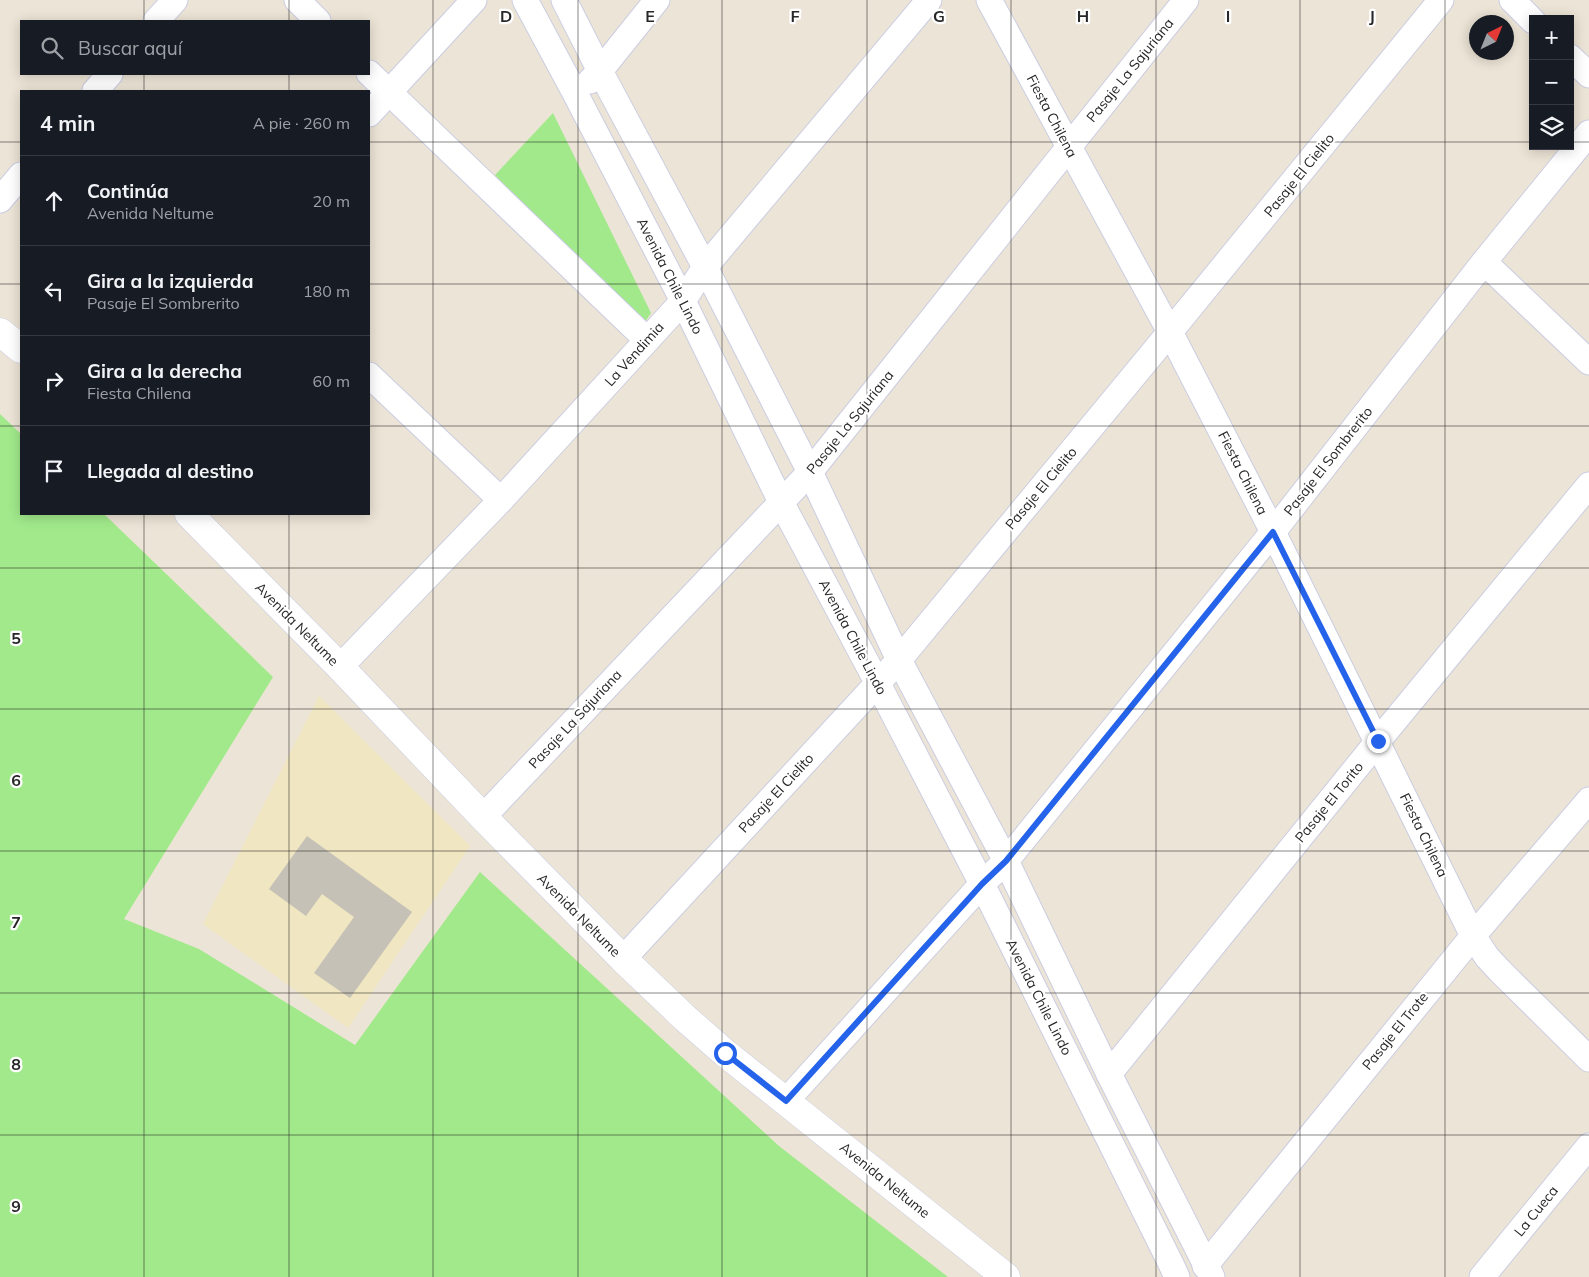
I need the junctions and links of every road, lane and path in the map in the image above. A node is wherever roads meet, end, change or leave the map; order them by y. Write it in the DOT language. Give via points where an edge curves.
graph roads {
  1 [pos="175,0"];
  2 [pos="297,0"];
  3 [pos="474,0"];
  4 [pos="525,0"];
  5 [pos="564,0"];
  6 [pos="657,0"];
  7 [pos="929,0"];
  8 [pos="989,0"];
  9 [pos="1186,0"];
  10 [pos="1441,0"];
  11 [pos="1512,0"];
  12 [pos="1529,17"];
  13 [pos="157,20"];
  14 [pos="317,20"];
  15 [pos="1573,60"];
  16 [pos="600,71"];
  17 [pos="109,75"];
  18 [pos="370,75"];
  19 [pos="1589,75"];
  20 [pos="96,90"];
  21 [pos="388,93"];
  22 [pos="576,95"];
  23 [pos="370,113"];
  24 [pos="1589,133"];
  25 [pos="1069,148"];
  26 [pos="20,176"];
  27 [pos="0,200"];
  28 [pos="1484,262"];
  29 [pos="705,267"];
  30 [pos="683,301"];
  31 [pos="0,332"];
  32 [pos="1170,332"];
  33 [pos="647,340"];
  34 [pos="20,349"];
  35 [pos="1589,362"];
  36 [pos="370,376"];
  37 [pos="810,472"];
  38 [pos="1589,485"];
  39 [pos="500,500"];
  40 [pos="781,502"];
  41 [pos="189,515"];
  42 [pos="1273,532"];
  43 [pos="899,660"];
  44 [pos="340,668"];
  45 [pos="877,682"];
  46 [pos="1378,741"];
  47 [pos="1589,800"];
  48 [pos="482,817"];
  49 [pos="1006,861"];
  50 [pos="982,884"];
  51 [pos="1473,936"];
  52 [pos="623,959"];
  53 [pos="1589,1059"];
  54 [pos="1109,1074"];
  55 [pos="786,1101"];
  56 [pos="1589,1146"];
  57 [pos="1208,1271"];
  58 [pos="1006,1277"];
  59 [pos="1176,1277"];
  60 [pos="1482,1277"];
  1 -- 13 [label="street"];
  2 -- 14 [label="street"];
  3 -- 21 [label="street"];
  4 -- 22 [label="street, Avenida Chile Lindo"];
  5 -- 16 [label="street, Avenida Chile Lindo"];
  6 -- 16 [label="street"];
  7 -- 29 [label="street, La Vendimia"];
  8 -- 25 [label="street, Fiesta Chilena"];
  9 -- 25 [label="street, Pasaje La Sajuriana"];
  10 -- 32 [label="street, Pasaje El Cielito"];
  11 -- 12 [label="street"];
  15 -- 19 [label="street"];
  16 -- 22 [label="street"];
  16 -- 29 [label="street, Avenida Chile Lindo"];
  17 -- 20 [label="street"];
  18 -- 21 [label="street"];
  21 -- 23 [label="street"];
  21 -- 33 [label="street"];
  22 -- 30 [label="street, Avenida Chile Lindo"];
  24 -- 28 [label="street, Pasaje El Sombrerito"];
  25 -- 32 [label="street, Fiesta Chilena"];
  25 -- 37 [label="street, Pasaje La Sajuriana"];
  26 -- 27 [label="street"];
  28 -- 35 [label="street"];
  28 -- 42 [label="street, Pasaje El Sombrerito"];
  29 -- 30 [label="street, La Vendimia"];
  29 -- 37 [label="street, Avenida Chile Lindo"];
  30 -- 33 [label="street, La Vendimia"];
  30 -- 40 [label="street, Avenida Chile Lindo"];
  31 -- 34 [label="street"];
  32 -- 42 [label="street, Fiesta Chilena"];
  32 -- 43 [label="street, Pasaje El Cielito"];
  33 -- 39 [label="street, La Vendimia"];
  36 -- 39 [label="street"];
  37 -- 40 [label="street, Pasaje La Sajuriana"];
  37 -- 43 [label="street, Avenida Chile Lindo"];
  38 -- 46 [label="street, Pasaje El Torito"];
  39 -- 44 [label="street, La Vendimia"];
  40 -- 45 [label="street, Avenida Chile Lindo"];
  40 -- 48 [label="street, Pasaje La Sajuriana"];
  41 -- 44 [label="street, Avenida Neltume"];
  42 -- 46 [label="street, Fiesta Chilena"];
  42 -- 49 [label="street, Pasaje El Sombrerito"];
  43 -- 45 [label="street, Pasaje El Cielito"];
  43 -- 49 [label="street, Avenida Chile Lindo"];
  44 -- 48 [label="street, Avenida Neltume"];
  45 -- 50 [label="street, Avenida Chile Lindo"];
  45 -- 52 [label="street, Pasaje El Cielito"];
  46 -- 51 [label="street, Fiesta Chilena"];
  46 -- 54 [label="street, Pasaje El Torito"];
  47 -- 51 [label="street, Pasaje El Trote"];
  48 -- 52 [label="street, Avenida Neltume"];
  49 -- 50 [label="street, Pasaje El Sombrerito"];
  49 -- 54 [label="street, Avenida Chile Lindo"];
  50 -- 55 [label="street, Pasaje El Sombrerito"];
  50 -- 59 [label="street, Avenida Chile Lindo"];
  51 -- 53 [label="street, Fiesta Chilena" via="1500,971"];
  51 -- 57 [label="street, Pasaje El Trote"];
  52 -- 55 [label="street, Avenida Neltume" via="725,1053"];
  54 -- 57 [label="street, Avenida Chile Lindo"];
  55 -- 58 [label="street, Avenida Neltume"];
  56 -- 60 [label="street, La Cueca"];
}
